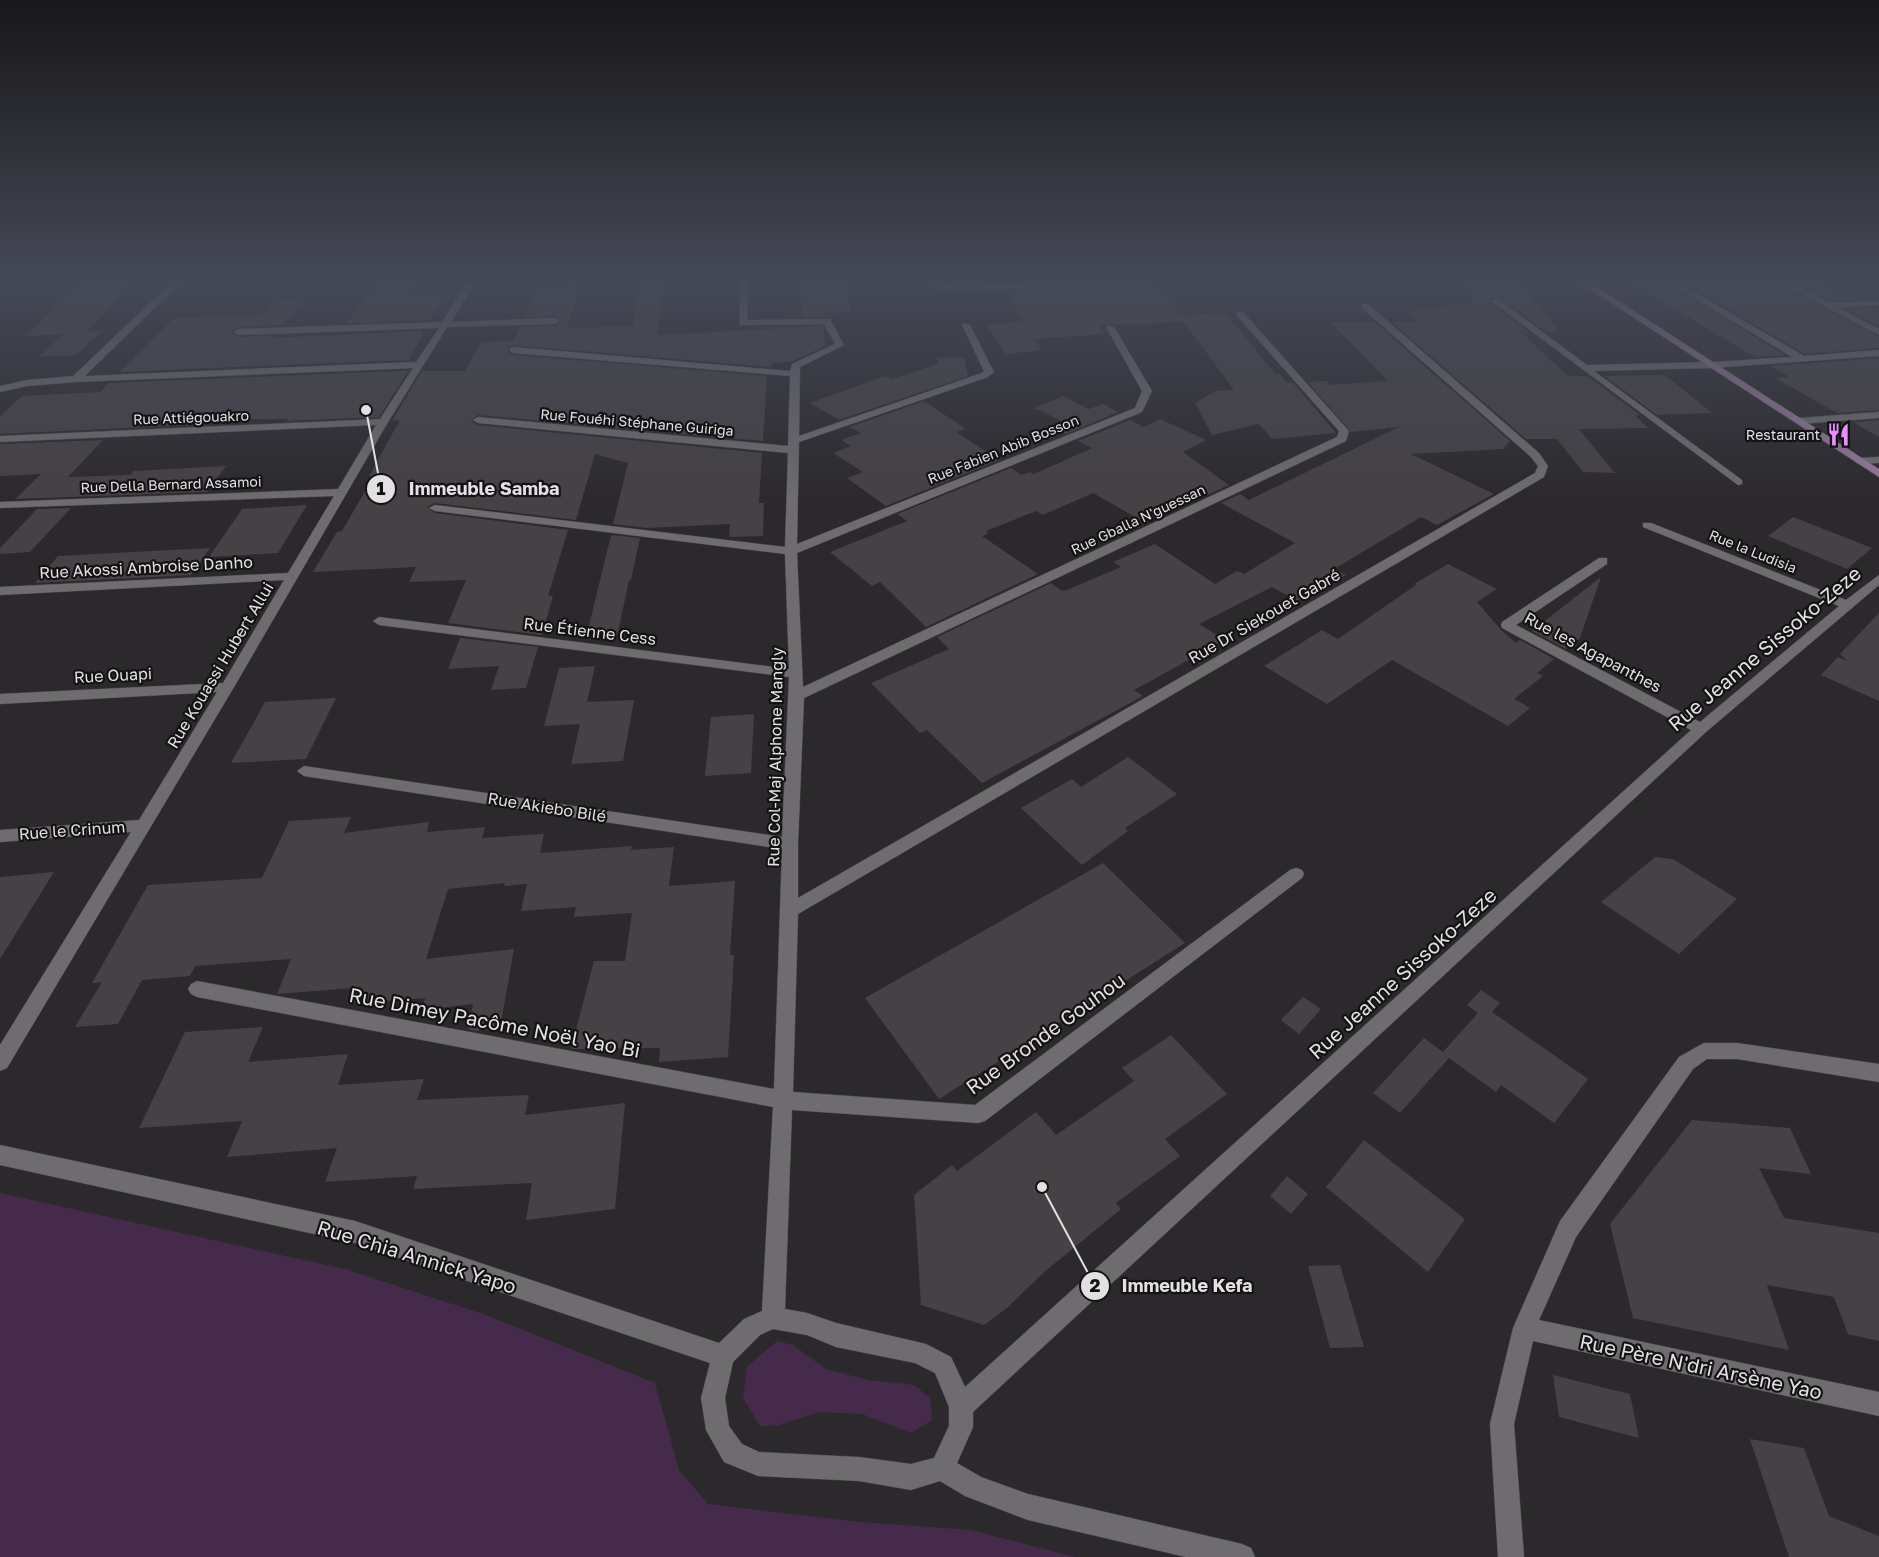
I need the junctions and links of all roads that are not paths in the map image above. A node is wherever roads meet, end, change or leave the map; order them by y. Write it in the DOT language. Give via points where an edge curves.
graph roads {
  1 [pos="103,353"];
  2 [pos="427,353"];
  3 [pos="544,353"];
  4 [pos="824,353"];
  5 [pos="980,353"];
  6 [pos="1125,353"];
  7 [pos="1274,353"];
  8 [pos="1419,353"];
  9 [pos="1564,353"];
  10 [pos="1693,353"];
  11 [pos="1792,353"];
  12 [pos="1879,353"];
  13 [pos="1801,358"];
  14 [pos="419,365"];
  15 [pos="1712,365"];
  16 [pos="1585,368"];
  17 [pos="795,374"];
  18 [pos="76,379"];
  19 [pos="0,390"];
  20 [pos="1879,415"];
  21 [pos="478,420"];
  22 [pos="1800,421"];
  23 [pos="383,423"];
  24 [pos="0,439"];
  25 [pos="793,446"];
  26 [pos="1879,460"];
  27 [pos="1859,461"];
  28 [pos="1879,474"];
  29 [pos="1738,482"];
  30 [pos="342,492"];
  31 [pos="0,505"];
  32 [pos="435,508"];
  33 [pos="1647,525"];
  34 [pos="791,551"];
  35 [pos="1603,561"];
  36 [pos="293,576"];
  37 [pos="1879,579"];
  38 [pos="0,591"];
  39 [pos="1847,605"];
  40 [pos="379,621"];
  41 [pos="797,674"];
  42 [pos="227,687"];
  43 [pos="797,696"];
  44 [pos="0,699"];
  45 [pos="1701,729"];
  46 [pos="304,771"];
  47 [pos="143,825"];
  48 [pos="0,836"];
  49 [pos="790,844"];
  50 [pos="1296,874"];
  51 [pos="790,911"];
  52 [pos="197,989"];
  53 [pos="0,1062"];
  54 [pos="1879,1073"];
  55 [pos="783,1100"];
  56 [pos="0,1155"];
  57 [pos="773,1318"];
  58 [pos="1524,1328"];
  59 [pos="723,1356"];
  60 [pos="1879,1404"];
  61 [pos="962,1407"];
  62 [pos="942,1468"];
  63 [pos="1242,1557"];
  64 [pos="1511,1557"];
  1 -- 18 [label="street"];
  2 -- 14 [label="street, Rue Kouassi Hubert Allui"];
  3 -- 17 [label="street"];
  4 -- 17 [label="street" via="795,366"];
  5 -- 25 [label="street" via="989,372 985,375"];
  6 -- 34 [label="street, Rue Fabien Abib Bosson" via="1146,390 1140,410"];
  7 -- 43 [label="street, Rue Gballa N'guessan" via="1344,432 1342,439"];
  8 -- 51 [label="street, Rue Dr Siekouet Gabré" via="1535,454 1543,466 1539,475"];
  9 -- 16 [label="street"];
  10 -- 15 [label="main road"];
  11 -- 13 [label="street"];
  12 -- 13 [label="street"];
  13 -- 15 [label="street"];
  14 -- 18 [label="street"];
  14 -- 23 [label="street, Rue Kouassi Hubert Allui"];
  15 -- 16 [label="street"];
  15 -- 22 [label="main road"];
  16 -- 29 [label="street"];
  17 -- 25 [label="street, Rue Col-Maj Alphone Mangly"];
  18 -- 19 [label="street" via="27,383"];
  20 -- 22 [label="street"];
  21 -- 25 [label="street, Rue Fouéhi Stéphane Guiriga"];
  22 -- 27 [label="main road"];
  23 -- 24 [label="street, Rue Attiégouakro"];
  23 -- 30 [label="street, Rue Kouassi Hubert Allui"];
  25 -- 34 [label="street, Rue Col-Maj Alphone Mangly"];
  26 -- 27 [label="street"];
  27 -- 28 [label="main road"];
  30 -- 31 [label="street, Rue Della Bernard Assamoi"];
  30 -- 36 [label="street, Rue Kouassi Hubert Allui"];
  32 -- 34 [label="street"];
  33 -- 39 [label="street, Rue la Ludisia"];
  34 -- 41 [label="street, Rue Col-Maj Alphone Mangly"];
  35 -- 45 [label="street, Rue les Agapanthes" via="1507,625"];
  36 -- 38 [label="street, Rue Akossi Ambroise Danho"];
  36 -- 42 [label="street, Rue Kouassi Hubert Allui"];
  37 -- 39 [label="street, Rue Jeanne Sissoko-Zeze"];
  39 -- 45 [label="street, Rue Jeanne Sissoko-Zeze"];
  40 -- 41 [label="street, Rue Étienne Cess"];
  41 -- 43 [label="street, Rue Col-Maj Alphone Mangly"];
  42 -- 44 [label="street, Rue Ouapi"];
  42 -- 47 [label="street, Rue Kouassi Hubert Allui"];
  43 -- 49 [label="street, Rue Col-Maj Alphone Mangly"];
  45 -- 61 [label="street, Rue Jeanne Sissoko-Zeze"];
  46 -- 49 [label="street, Rue Akiebo Bilé"];
  47 -- 48 [label="street, Rue le Crinum"];
  47 -- 53 [label="street, Rue Kouassi Hubert Allui"];
  49 -- 51 [label="street, Rue Col-Maj Alphone Mangly"];
  50 -- 55 [label="street, Rue Bronde Gouhou" via="978,1114"];
  51 -- 55 [label="street, Rue Col-Maj Alphone Mangly"];
  52 -- 55 [label="street, Rue Dimey Pacôme Noël Yao Bi"];
  54 -- 58 [label="street" via="1737,1051 1704,1051 1686,1063 1568,1229"];
  55 -- 57 [label="street, Rue Col-Maj Alphone Mangly"];
  56 -- 59 [label="street, Rue Chia Annick Yapo" via="355,1232"];
  57 -- 59 [label="street" via="752,1327"];
  57 -- 61 [label="street" via="918,1353 944,1365"];
  58 -- 60 [label="street, Rue Père N'dri Arsène Yao"];
  58 -- 64 [label="street" via="1502,1424"];
  59 -- 62 [label="street" via="713,1398 718,1430 733,1453 758,1464 850,1468 911,1477"];
  61 -- 62 [label="street" via="961,1428"];
  62 -- 63 [label="street" via="974,1487 1028,1508"];
}
